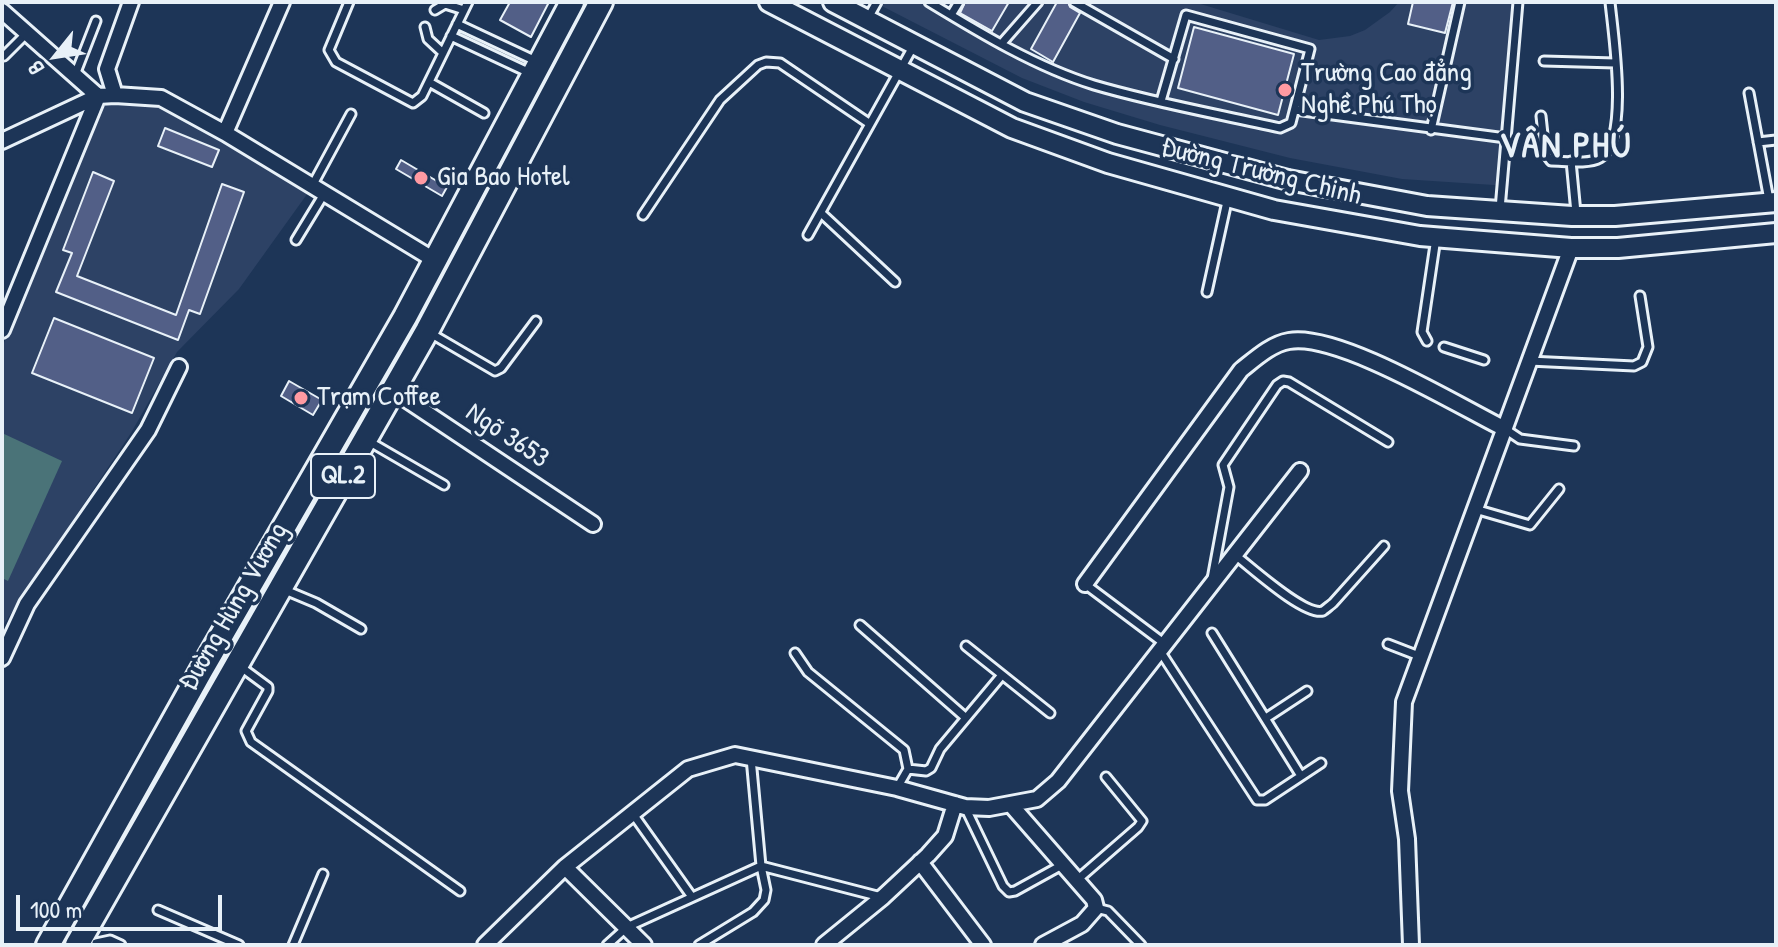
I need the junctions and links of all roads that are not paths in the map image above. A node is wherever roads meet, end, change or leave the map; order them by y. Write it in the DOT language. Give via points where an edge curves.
graph roads {
  1 [pos="131,2"];
  2 [pos="282,2"];
  3 [pos="349,2"];
  4 [pos="572,2"];
  5 [pos="601,2"];
  6 [pos="769,2"];
  7 [pos="833,2"];
  8 [pos="877,2"];
  9 [pos="929,2"];
  10 [pos="959,2"];
  11 [pos="1038,2"];
  12 [pos="1074,2"];
  13 [pos="1460,2"];
  14 [pos="1518,2"];
  15 [pos="1610,2"];
  16 [pos="466,6"];
  17 [pos="435,10"];
  18 [pos="2,11"];
  19 [pos="951,15"];
  20 [pos="867,20"];
  21 [pos="96,21"];
  22 [pos="457,24"];
  23 [pos="425,27"];
  24 [pos="27,33"];
  25 [pos="451,36"];
  26 [pos="1002,43"];
  27 [pos="914,44"];
  28 [pos="443,53"];
  29 [pos="4,56"];
  30 [pos="1174,59"];
  31 [pos="1544,61"];
  32 [pos="1615,63"];
  33 [pos="537,69"];
  34 [pos="900,71"];
  35 [pos="75,75"];
  36 [pos="429,82"];
  37 [pos="1749,93"];
  38 [pos="115,95"];
  39 [pos="98,96"];
  40 [pos="1161,101"];
  41 [pos="1295,110"];
  42 [pos="484,113"];
  43 [pos="351,114"];
  44 [pos="1541,116"];
  45 [pos="870,124"];
  46 [pos="1431,130"];
  47 [pos="225,133"];
  48 [pos="1506,138"];
  49 [pos="1776,140"];
  50 [pos="2,141"];
  51 [pos="1758,142"];
  52 [pos="1571,161"];
  53 [pos="318,190"];
  54 [pos="1228,197"];
  55 [pos="1773,202"];
  56 [pos="1500,211"];
  57 [pos="821,213"];
  58 [pos="643,215"];
  59 [pos="1576,216"];
  60 [pos="1615,216"];
  61 [pos="1776,233"];
  62 [pos="808,235"];
  63 [pos="1436,238"];
  64 [pos="296,240"];
  65 [pos="1571,248"];
  66 [pos="1618,248"];
  67 [pos="436,261"];
  68 [pos="895,282"];
  69 [pos="1207,292"];
  70 [pos="1640,296"];
  71 [pos="536,321"];
  72 [pos="2,330"];
  73 [pos="427,331"];
  74 [pos="1427,341"];
  75 [pos="1444,347"];
  76 [pos="1484,360"];
  77 [pos="1529,361"];
  78 [pos="179,367"];
  79 [pos="392,390"];
  80 [pos="1505,429"];
  81 [pos="365,438"];
  82 [pos="1388,442"];
  83 [pos="1574,446"];
  84 [pos="1300,471"];
  85 [pos="444,485"];
  86 [pos="1559,489"];
  87 [pos="1475,509"];
  88 [pos="593,524"];
  89 [pos="1384,546"];
  90 [pos="1235,555"];
  91 [pos="1085,584"];
  92 [pos="1211,586"];
  93 [pos="279,588"];
  94 [pos="860,625"];
  95 [pos="361,629"];
  96 [pos="1212,633"];
  97 [pos="1388,644"];
  98 [pos="966,646"];
  99 [pos="1162,647"];
  100 [pos="795,653"];
  101 [pos="1419,656"];
  102 [pos="2,658"];
  103 [pos="236,663"];
  104 [pos="1002,675"];
  105 [pos="1307,691"];
  106 [pos="1050,713"];
  107 [pos="966,718"];
  108 [pos="1266,718"];
  109 [pos="751,758"];
  110 [pos="1321,763"];
  111 [pos="908,769"];
  112 [pos="1301,776"];
  113 [pos="1106,777"];
  114 [pos="897,788"];
  115 [pos="1011,805"];
  116 [pos="960,806"];
  117 [pos="632,812"];
  118 [pos="920,862"];
  119 [pos="1064,864"];
  120 [pos="761,866"];
  121 [pos="565,867"];
  122 [pos="323,874"];
  123 [pos="1077,880"];
  124 [pos="460,891"];
  125 [pos="692,897"];
  126 [pos="883,897"];
  127 [pos="1096,908"];
  128 [pos="158,910"];
  129 [pos="61,923"];
  130 [pos="627,927"];
  131 [pos="1069,939"];
  132 [pos="88,942"];
  133 [pos="48,945"];
  134 [pos="121,945"];
  135 [pos="239,945"];
  136 [pos="293,945"];
  137 [pos="485,945"];
  138 [pos="607,945"];
  139 [pos="644,945"];
  140 [pos="699,945"];
  141 [pos="824,945"];
  142 [pos="983,945"];
  143 [pos="1043,945"];
  144 [pos="1141,945"];
  145 [pos="1411,945"];
  1 -- 38 [label="street" via="107,69"];
  2 -- 47 [label="street"];
  3 -- 36 [label="lane" via="329,50 336,62 413,103"];
  4 -- 33 [label="highway, Đường Hùng Vương / QL.2"];
  5 -- 73 [label="highway, Đường Hùng Vương / QL.2"];
  6 -- 34 [label="main road, Đường Trường Chinh"];
  7 -- 20 [label="main road, Đường Trường Chinh"];
  8 -- 20 [label="lane"];
  9 -- 19 [label="lane"];
  10 -- 19 [label="lane"];
  11 -- 26 [label="lane"];
  12 -- 30 [label="lane"];
  13 -- 46 [label="lane"];
  14 -- 48 [label="lane"];
  15 -- 32 [label="lane"];
  16 -- 17 [label="lane" via="445,4"];
  16 -- 22 [label="lane"];
  18 -- 24 [label="street"];
  19 -- 26 [label="lane"];
  20 -- 27 [label="main road, Đường Trường Chinh"];
  21 -- 35 [label="lane"];
  22 -- 25 [label="lane"];
  22 -- 33 [label="lane"];
  23 -- 28 [label="lane" via="428,39"];
  24 -- 29 [label="lane"];
  24 -- 35 [label="street"];
  25 -- 28 [label="lane"];
  25 -- 33 [label="lane"];
  26 -- 40 [label="lane" via="1092,84"];
  27 -- 34 [label="lane"];
  27 -- 56 [label="main road, Đường Trường Chinh" via="1025,102 1117,134 1288,180 1427,206"];
  28 -- 36 [label="lane"];
  30 -- 40 [label="lane"];
  30 -- 41 [label="lane" via="1186,15 1310,49"];
  31 -- 32 [label="lane"];
  32 -- 52 [label="lane" via="1619,116 1606,151 1595,159"];
  33 -- 67 [label="highway, Đường Hùng Vương / QL.2"];
  34 -- 45 [label="lane"];
  34 -- 54 [label="main road, Đường Trường Chinh" via="1012,128 1108,163"];
  35 -- 39 [label="street"];
  36 -- 42 [label="lane"];
  37 -- 51 [label="lane"];
  38 -- 39 [label="street"];
  38 -- 47 [label="street" via="161,98"];
  39 -- 50 [label="street"];
  39 -- 72 [label="street"];
  40 -- 41 [label="lane" via="1280,128 1291,123"];
  41 -- 46 [label="lane"];
  43 -- 53 [label="lane"];
  44 -- 52 [label="lane" via="1547,158"];
  45 -- 57 [label="lane"];
  45 -- 58 [label="lane" via="780,63 758,65 720,100"];
  46 -- 48 [label="lane"];
  47 -- 53 [label="street"];
  48 -- 56 [label="lane"];
  49 -- 51 [label="lane"];
  51 -- 55 [label="lane"];
  52 -- 59 [label="lane"];
  53 -- 64 [label="lane"];
  53 -- 67 [label="street"];
  54 -- 63 [label="main road, Đường Trường Chinh"];
  54 -- 69 [label="lane"];
  55 -- 60 [label="main road, Đường Trường Chinh"];
  56 -- 59 [label="main road, Đường Trường Chinh"];
  57 -- 62 [label="lane"];
  57 -- 68 [label="lane"];
  59 -- 60 [label="main road, Đường Trường Chinh"];
  60 -- 66 [label="main road"];
  61 -- 66 [label="main road, Đường Trường Chinh"];
  63 -- 65 [label="main road, Đường Trường Chinh"];
  63 -- 74 [label="lane" via="1422,332"];
  65 -- 66 [label="main road, Đường Trường Chinh"];
  65 -- 77 [label="street"];
  67 -- 129 [label="highway, Đường Hùng Vương / QL.2"];
  70 -- 77 [label="lane" via="1648,347 1642,362 1634,366"];
  71 -- 73 [label="lane" via="495,371"];
  73 -- 79 [label="highway, Đường Hùng Vương / QL.2"];
  75 -- 76 [label="lane"];
  77 -- 80 [label="street"];
  78 -- 102 [label="street" via="148,430 27,604"];
  79 -- 81 [label="highway, Đường Hùng Vương / QL.2"];
  79 -- 88 [label="street, Ngõ 3653"];
  80 -- 83 [label="lane" via="1520,439"];
  80 -- 87 [label="street"];
  80 -- 91 [label="street" via="1357,355 1324,343 1284,342 1241,370"];
  81 -- 85 [label="lane"];
  81 -- 93 [label="highway, Đường Hùng Vương / QL.2"];
  82 -- 92 [label="lane" via="1289,382 1277,385 1223,465 1229,487"];
  84 -- 90 [label="street"];
  86 -- 87 [label="lane" via="1530,525"];
  87 -- 101 [label="street"];
  89 -- 90 [label="lane" via="1324,611 1299,605"];
  90 -- 92 [label="street"];
  91 -- 99 [label="lane"];
  92 -- 99 [label="street"];
  93 -- 95 [label="lane"];
  93 -- 103 [label="highway, Đường Hùng Vương / QL.2"];
  94 -- 107 [label="lane"];
  96 -- 108 [label="lane"];
  97 -- 101 [label="lane"];
  98 -- 104 [label="lane"];
  99 -- 112 [label="lane" via="1257,800"];
  99 -- 115 [label="street" via="1058,781 1037,799"];
  100 -- 111 [label="lane" via="808,672 904,750"];
  101 -- 145 [label="street" via="1404,702 1400,773"];
  103 -- 124 [label="lane" via="268,687 246,731 251,742"];
  103 -- 132 [label="highway, Đường Hùng Vương / QL.2"];
  104 -- 106 [label="lane"];
  104 -- 107 [label="lane"];
  105 -- 108 [label="lane"];
  107 -- 111 [label="lane" via="931,768"];
  108 -- 112 [label="lane"];
  109 -- 114 [label="street"];
  109 -- 117 [label="street" via="735,755 688,769"];
  109 -- 120 [label="lane"];
  110 -- 112 [label="lane"];
  111 -- 114 [label="lane"];
  113 -- 123 [label="lane" via="1142,821"];
  114 -- 116 [label="street"];
  115 -- 116 [label="street"];
  115 -- 119 [label="street"];
  116 -- 118 [label="street" via="945,836"];
  116 -- 119 [label="lane" via="1009,892"];
  117 -- 121 [label="street"];
  117 -- 125 [label="lane"];
  118 -- 126 [label="street"];
  118 -- 142 [label="street"];
  119 -- 123 [label="street"];
  120 -- 125 [label="lane"];
  120 -- 126 [label="lane"];
  120 -- 140 [label="lane" via="764,900"];
  121 -- 130 [label="street"];
  121 -- 137 [label="street"];
  122 -- 136 [label="lane"];
  123 -- 127 [label="street"];
  125 -- 130 [label="lane"];
  126 -- 141 [label="street"];
  127 -- 131 [label="street"];
  127 -- 144 [label="lane" via="1108,911"];
  128 -- 135 [label="lane"];
  129 -- 132 [label="lane"];
  129 -- 133 [label="highway, Đường Hùng Vương / QL.2"];
  130 -- 138 [label="lane"];
  130 -- 139 [label="street"];
  131 -- 143 [label="street"];
  132 -- 134 [label="lane"];
}
